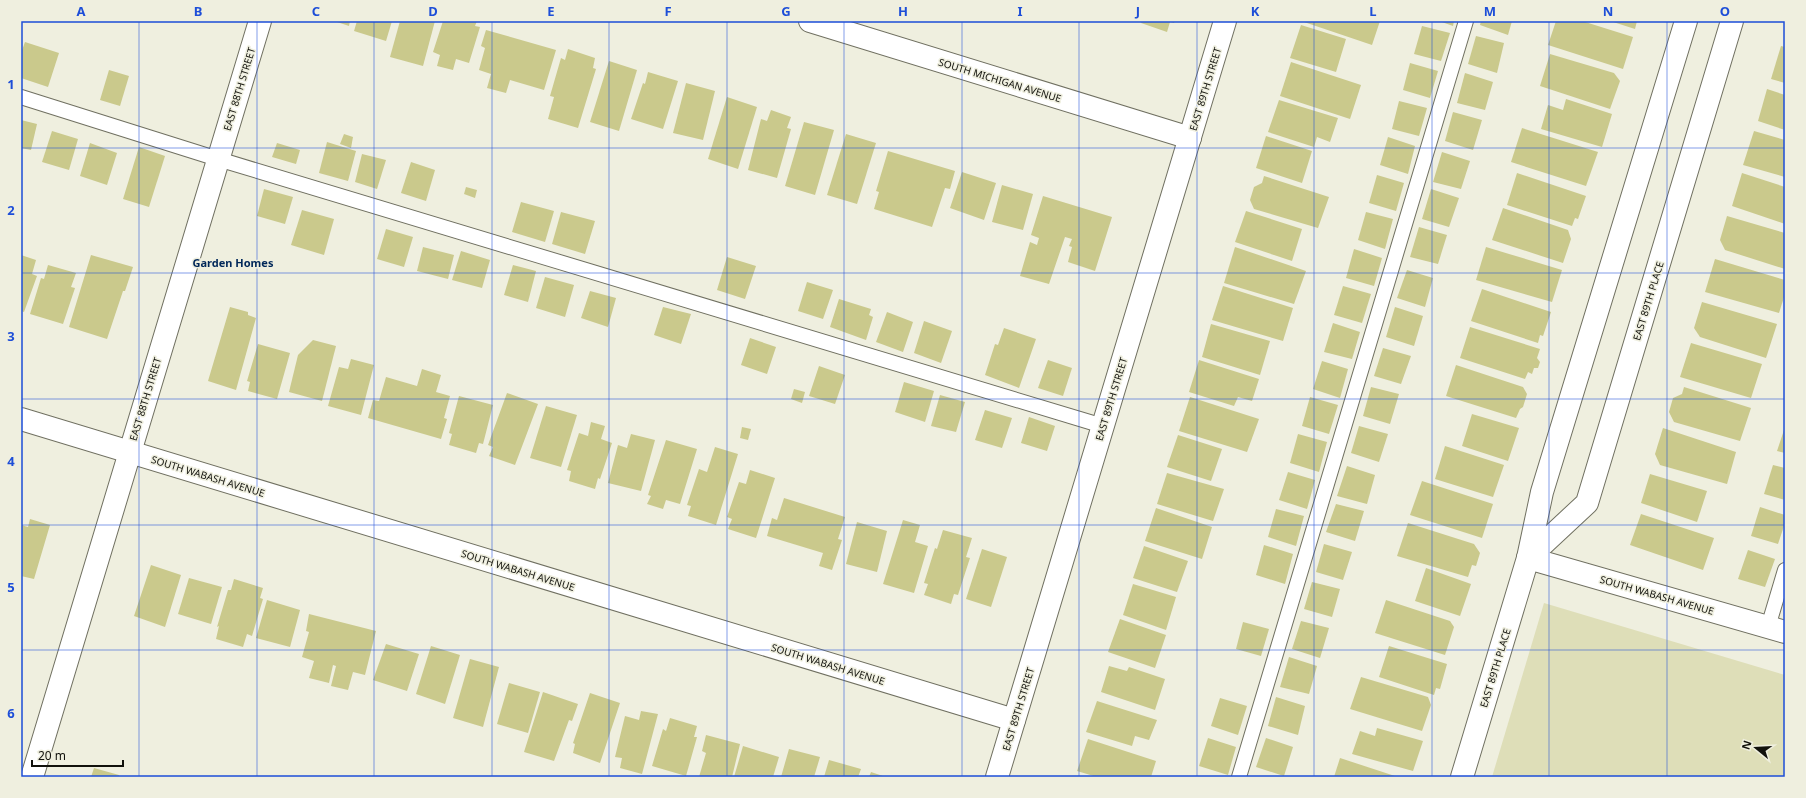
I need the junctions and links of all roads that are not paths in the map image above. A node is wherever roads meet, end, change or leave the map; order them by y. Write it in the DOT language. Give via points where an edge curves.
graph roads {
  1 [pos="260,21"];
  2 [pos="810,21"];
  3 [pos="1225,21"];
  4 [pos="1466,21"];
  5 [pos="1686,21"];
  6 [pos="1732,21"];
  7 [pos="21,97"];
  8 [pos="1190,138"];
  9 [pos="218,159"];
  10 [pos="21,419"];
  11 [pos="1103,426"];
  12 [pos="130,452"];
  13 [pos="1528,558"];
  14 [pos="1785,570"];
  15 [pos="1776,630"];
  16 [pos="1014,720"];
  17 [pos="32,777"];
  18 [pos="997,777"];
  19 [pos="1239,777"];
  20 [pos="1462,777"];
  1 -- 9 [label="street, EAST 88TH STREET"];
  2 -- 8 [label="street, SOUTH MICHIGAN AVENUE"];
  3 -- 8 [label="street, EAST 89TH STREET"];
  4 -- 19 [label="lane"];
  5 -- 13 [label="street, EAST 89TH PLACE" via="1542,492"];
  6 -- 13 [label="street, EAST 89TH PLACE" via="1587,503"];
  7 -- 9 [label="lane"];
  8 -- 11 [label="street, EAST 89TH STREET"];
  9 -- 11 [label="lane"];
  9 -- 12 [label="street, EAST 88TH STREET"];
  10 -- 12 [label="street, SOUTH WABASH AVENUE"];
  11 -- 16 [label="street, EAST 89TH STREET"];
  12 -- 16 [label="street, SOUTH WABASH AVENUE"];
  12 -- 17 [label="street, EAST 88TH STREET"];
  13 -- 15 [label="street, SOUTH WABASH AVENUE"];
  13 -- 20 [label="street, EAST 89TH PLACE"];
  14 -- 15 [label="lane"];
  16 -- 18 [label="street, EAST 89TH STREET"];
}
